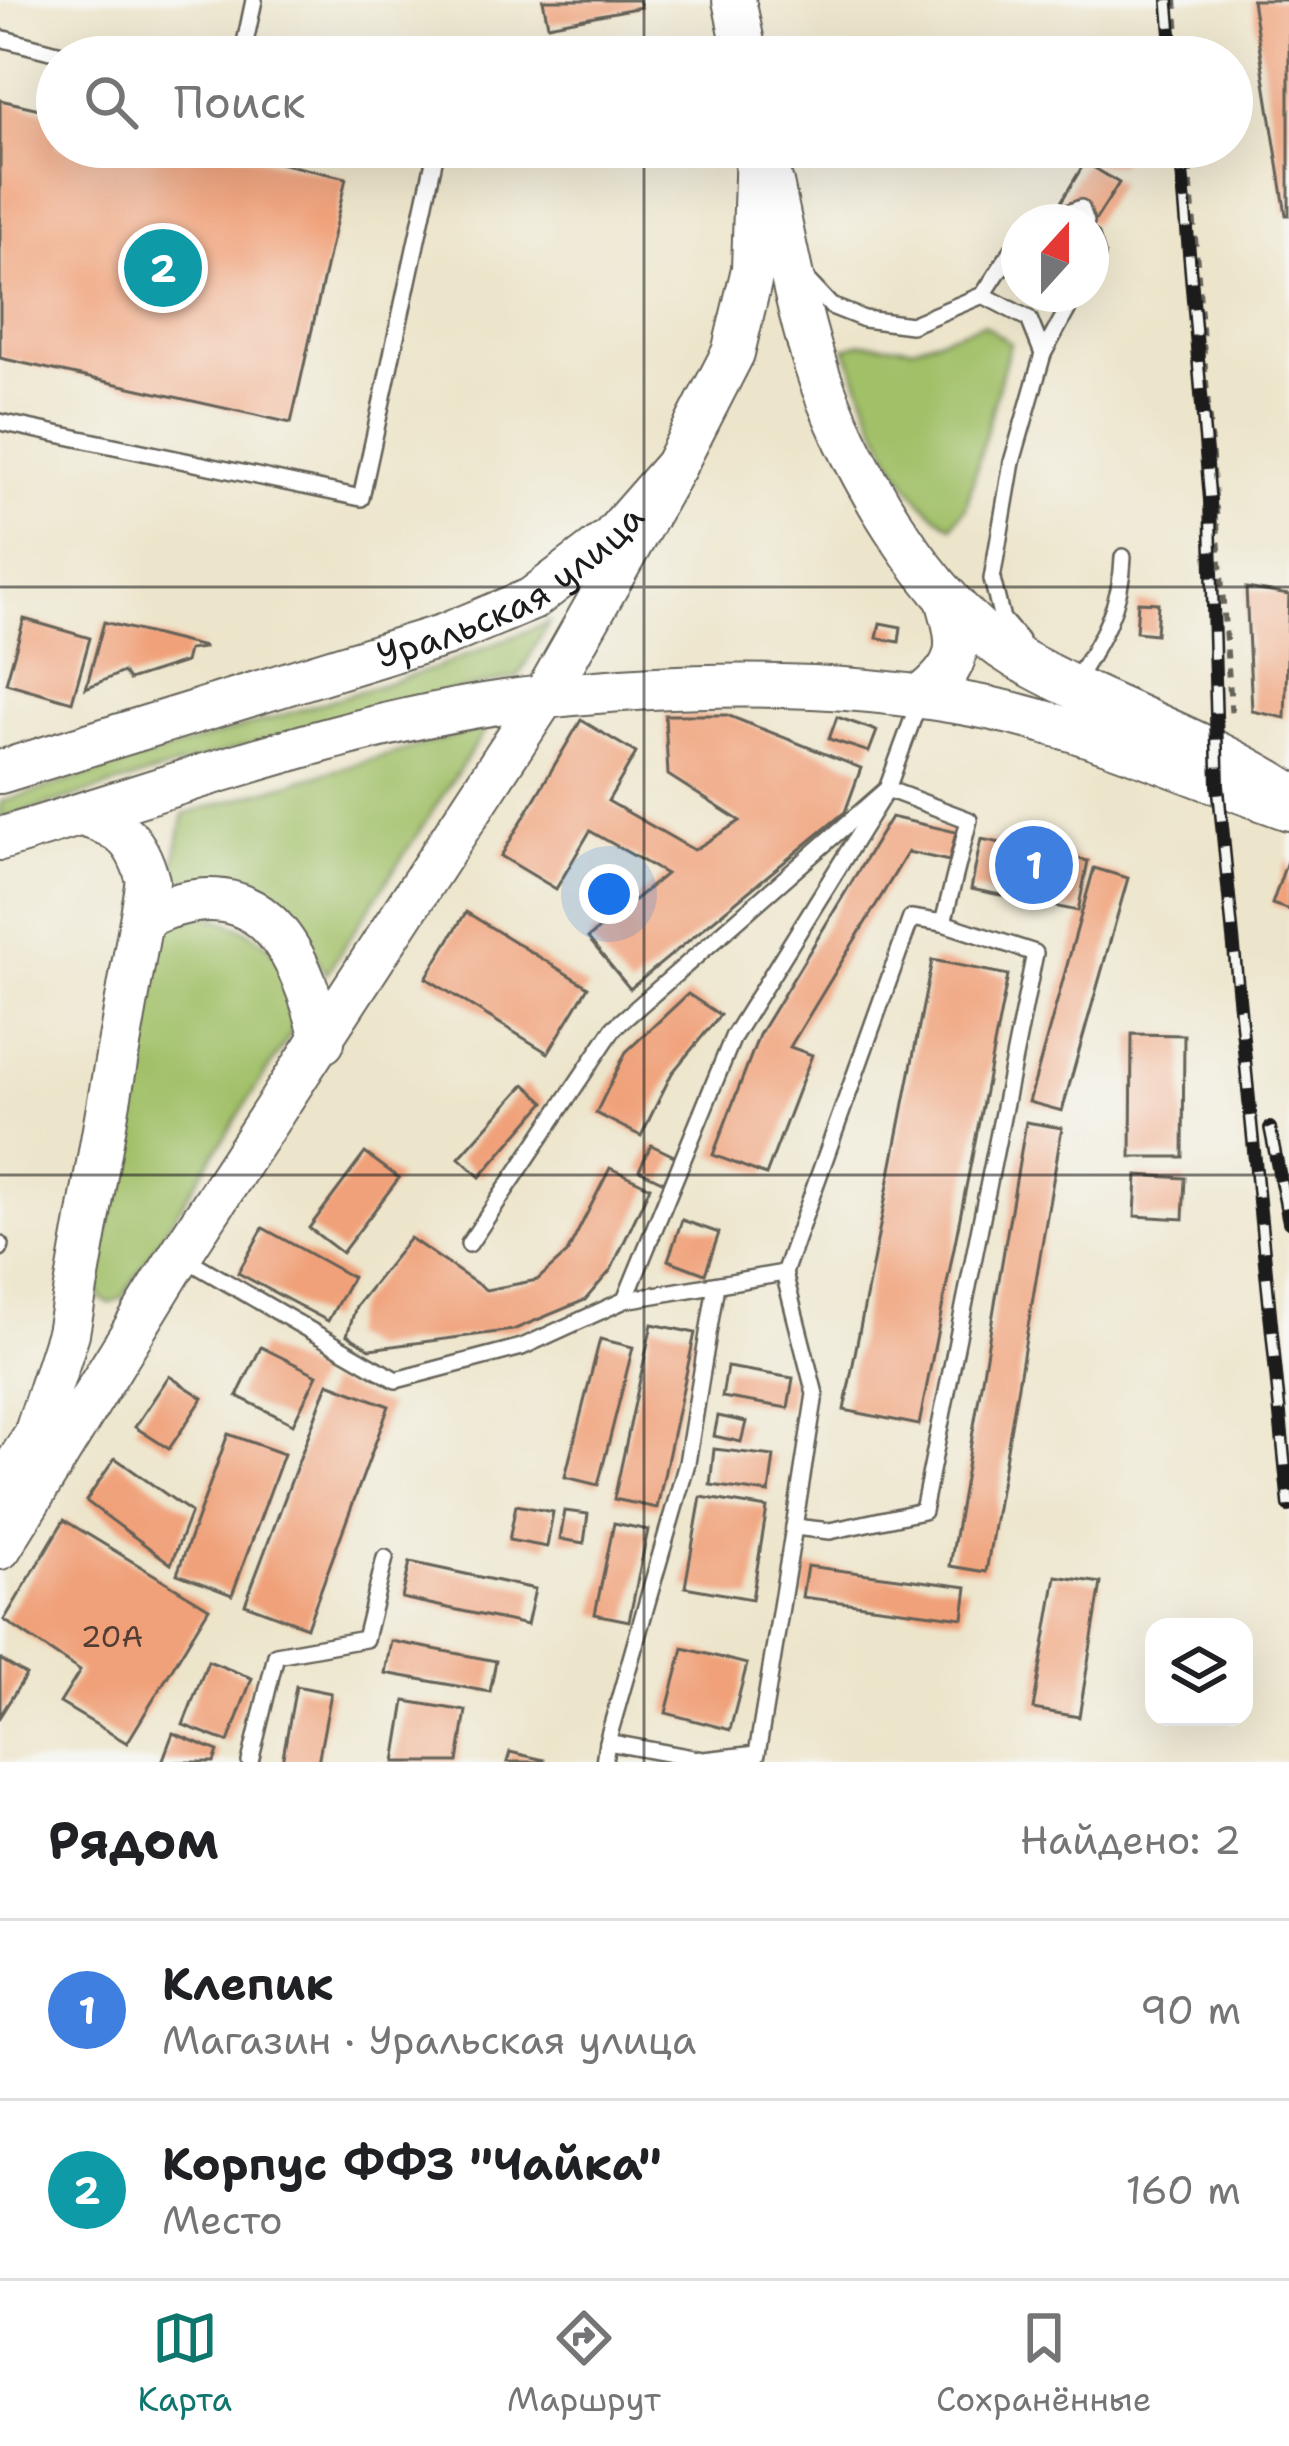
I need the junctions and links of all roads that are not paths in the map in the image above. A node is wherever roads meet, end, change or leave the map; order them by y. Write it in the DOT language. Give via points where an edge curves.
graph roads {
  1 [pos="254,0"];
  2 [pos="734,0"];
  3 [pos="246,36"];
  4 [pos="742,36"];
  5 [pos="0,38"];
  6 [pos="36,47"];
  7 [pos="432,168"];
  8 [pos="760,168"];
  9 [pos="766,168"];
  10 [pos="788,260"];
  11 [pos="1001,268"];
  12 [pos="983,295"];
  13 [pos="1066,312"];
  14 [pos="1043,354"];
  15 [pos="0,422"];
  16 [pos="675,466"];
  17 [pos="1123,557"];
  18 [pos="947,599"];
  19 [pos="1073,685"];
  20 [pos="922,696"];
  21 [pos="544,697"];
  22 [pos="0,772"];
  23 [pos="1227,772"];
  24 [pos="887,789"];
  25 [pos="1289,793"];
  26 [pos="1289,809"];
  27 [pos="82,815"];
  28 [pos="0,839"];
  29 [pos="142,918"];
  30 [pos="943,923"];
  31 [pos="322,1042"];
  32 [pos="469,1244"];
  33 [pos="180,1256"];
  34 [pos="784,1273"];
  35 [pos="716,1285"];
  36 [pos="625,1300"];
  37 [pos="21,1476"];
  38 [pos="794,1527"];
  39 [pos="0,1548"];
  40 [pos="385,1558"];
  41 [pos="607,1742"];
  42 [pos="250,1762"];
  43 [pos="604,1762"];
  1 -- 3 [label="lane"];
  2 -- 4 [label="main road"];
  5 -- 6 [label="lane"];
  7 -- 15 [label="lane" via="361,498"];
  8 -- 16 [label="main road, Уральская улица" via="743,326"];
  9 -- 10 [label="main road"];
  10 -- 12 [label="lane" via="831,306 864,320 910,325"];
  10 -- 18 [label="main road" via="815,365 872,490"];
  11 -- 12 [label="lane"];
  12 -- 14 [label="lane" via="1029,319"];
  13 -- 14 [label="lane"];
  14 -- 19 [label="lane" via="1012,461 992,579 1002,619"];
  16 -- 21 [label="main road"];
  16 -- 22 [label="main road, Уральская улица" via="612,538 532,598 445,635"];
  17 -- 19 [label="lane" via="1122,589"];
  18 -- 19 [label="main road" via="1015,656"];
  18 -- 20 [label="main road" via="960,641 946,677"];
  19 -- 23 [label="main road"];
  20 -- 21 [label="main road" via="790,685"];
  20 -- 23 [label="main road"];
  20 -- 24 [label="lane"];
  21 -- 27 [label="main road" via="339,740"];
  21 -- 31 [label="main road"];
  23 -- 25 [label="main road"];
  23 -- 26 [label="main road"];
  24 -- 30 [label="lane" via="969,820"];
  24 -- 32 [label="lane" via="614,1028"];
  24 -- 36 [label="lane" via="734,1037"];
  27 -- 28 [label="main road"];
  27 -- 29 [label="main road" via="118,826 140,851 148,881"];
  29 -- 31 [label="main road" via="209,898 249,912 285,937 308,982"];
  29 -- 37 [label="main road" via="68,1333"];
  30 -- 34 [label="lane" via="911,918"];
  30 -- 38 [label="lane" via="1035,953 923,1511 830,1531"];
  31 -- 33 [label="main road"];
  33 -- 36 [label="lane" via="396,1380 521,1347"];
  33 -- 37 [label="main road"];
  34 -- 35 [label="lane"];
  34 -- 38 [label="lane" via="815,1394"];
  35 -- 36 [label="lane"];
  35 -- 41 [label="lane" via="687,1463"];
  37 -- 39 [label="main road"];
  38 -- 41 [label="lane" via="757,1754 704,1760"];
  40 -- 42 [label="lane" via="364,1639 276,1655"];
  41 -- 43 [label="lane"];
}
